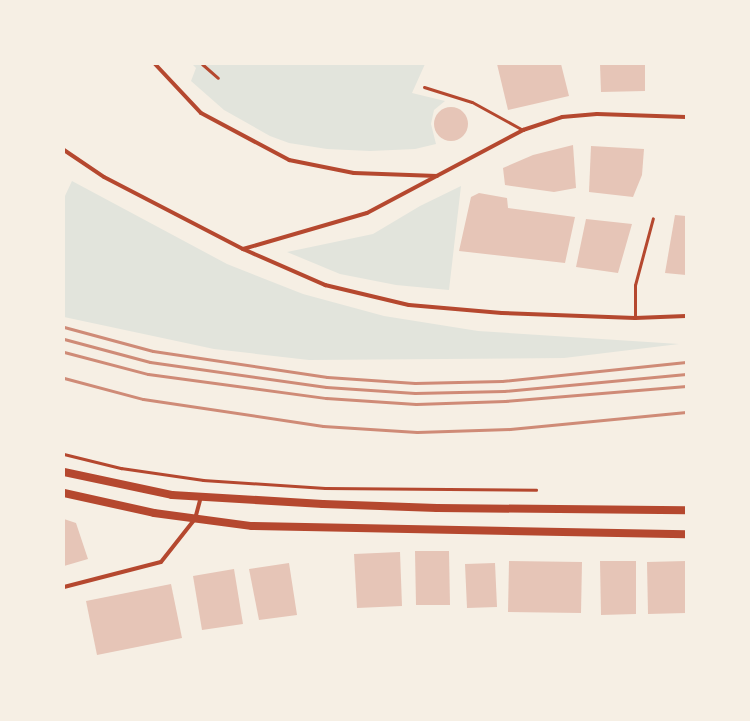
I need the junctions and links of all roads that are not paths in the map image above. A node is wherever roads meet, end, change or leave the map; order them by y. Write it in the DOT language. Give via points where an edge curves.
graph roads {
  1 [pos="155,64"];
  2 [pos="202,64"];
  3 [pos="218,78"];
  4 [pos="424,87"];
  5 [pos="686,118"];
  6 [pos="523,130"];
  7 [pos="64,150"];
  8 [pos="437,176"];
  9 [pos="653,218"];
  10 [pos="243,249"];
  11 [pos="686,316"];
  12 [pos="635,318"];
  13 [pos="64,472"];
  14 [pos="64,493"];
  15 [pos="201,496"];
  16 [pos="686,510"];
  17 [pos="195,519"];
  18 [pos="686,534"];
  19 [pos="64,587"];
  1 -- 8 [label="street" via="201,113 289,160 354,173"];
  2 -- 3 [label="lane"];
  4 -- 6 [label="lane" via="472,102"];
  5 -- 6 [label="street" via="597,114 562,117"];
  6 -- 8 [label="street"];
  7 -- 10 [label="street" via="104,177"];
  8 -- 10 [label="street" via="367,213"];
  9 -- 12 [label="lane" via="635,285"];
  10 -- 12 [label="street" via="325,285 409,305 502,313"];
  11 -- 12 [label="street"];
  13 -- 15 [label="main road" via="172,494"];
  14 -- 17 [label="main road" via="154,513"];
  15 -- 16 [label="main road" via="437,508"];
  15 -- 17 [label="street"];
  17 -- 18 [label="main road" via="252,526"];
  17 -- 19 [label="street" via="161,562"];
}
